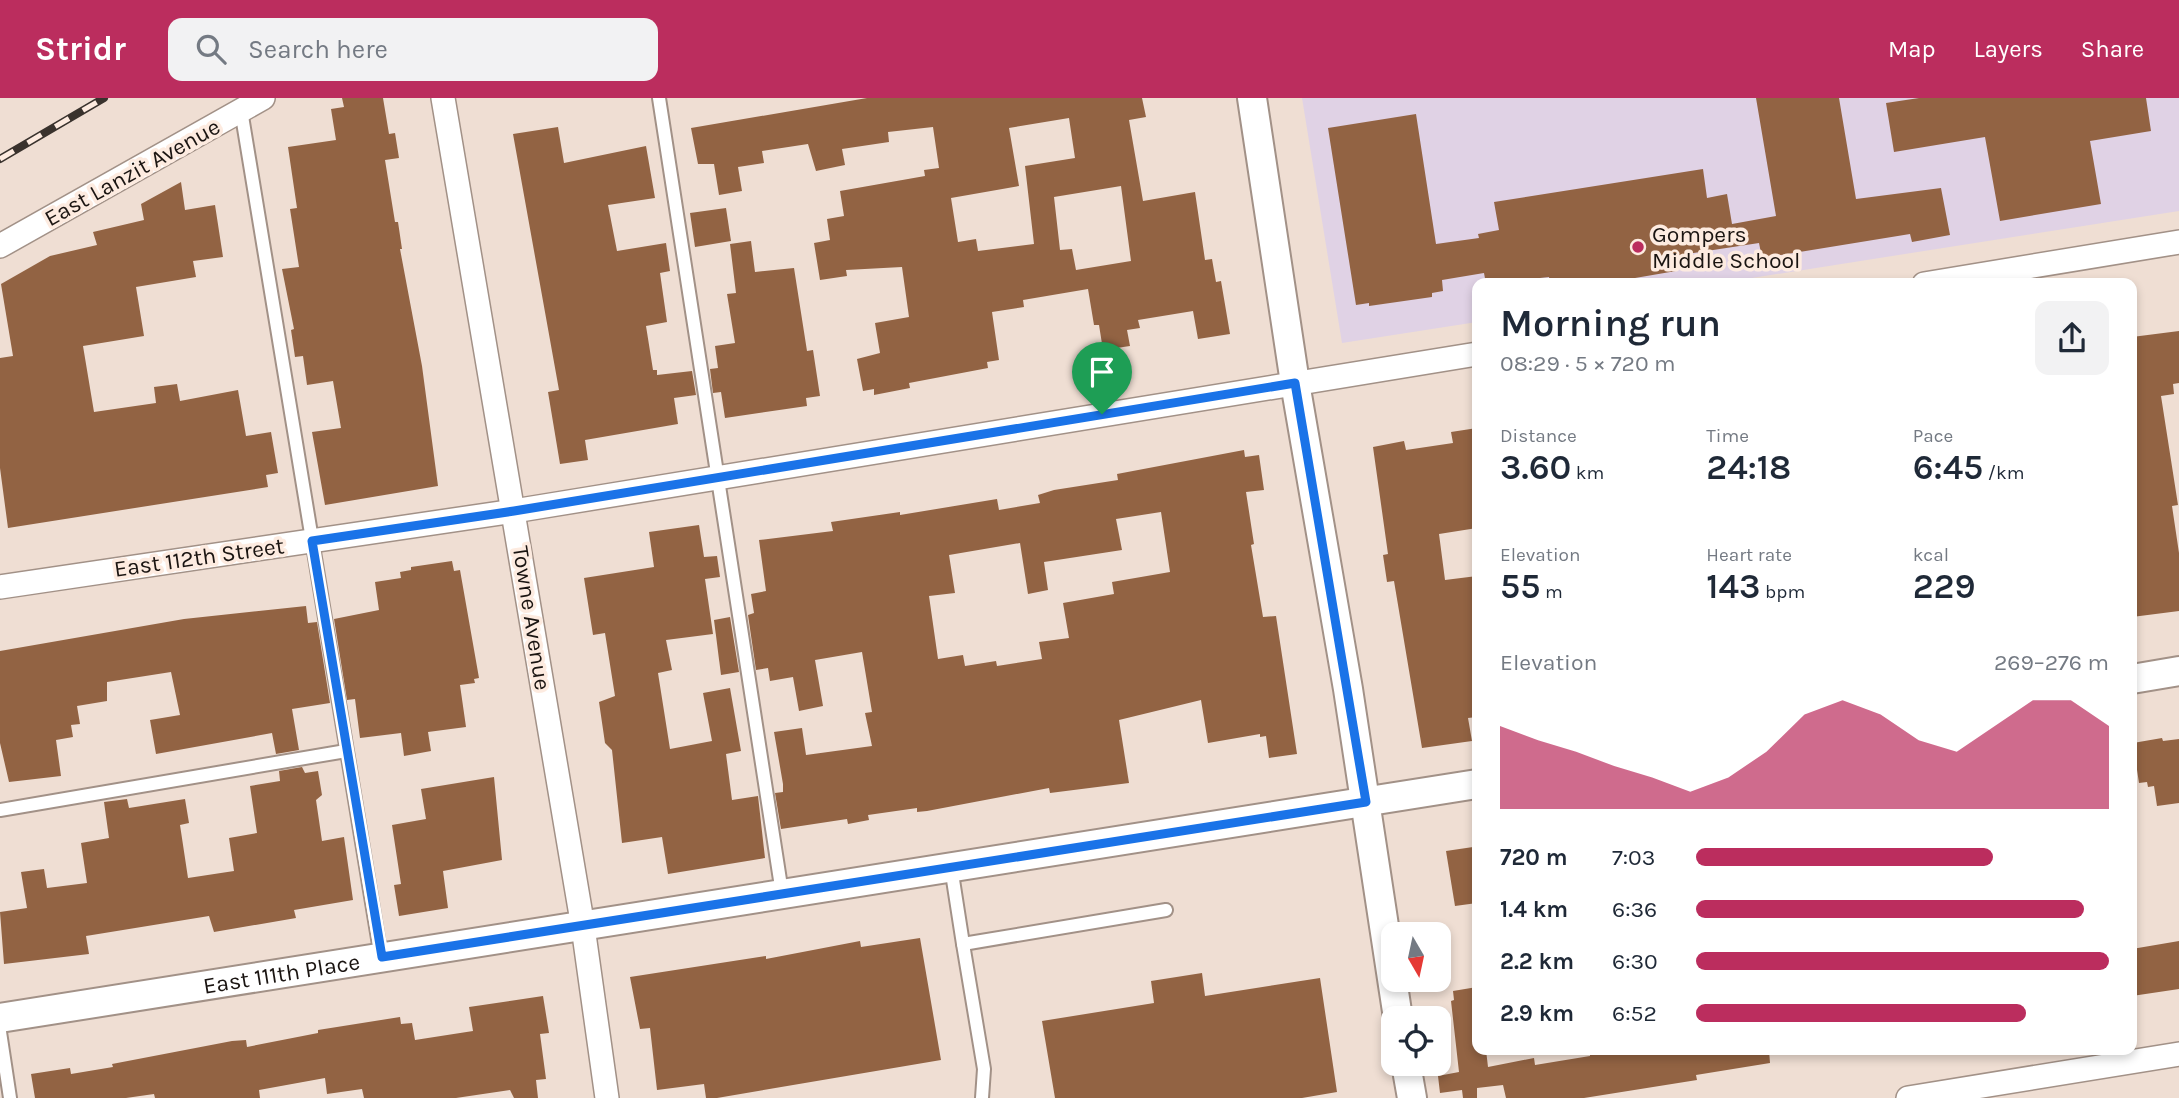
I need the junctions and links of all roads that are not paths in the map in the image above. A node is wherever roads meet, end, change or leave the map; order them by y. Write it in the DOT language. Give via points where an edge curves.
graph roads {
  1 [pos="263,98"];
  2 [pos="443,98"];
  3 [pos="659,98"];
  4 [pos="1252,98"];
  5 [pos="242,110"];
  6 [pos="2179,242"];
  7 [pos="0,246"];
  8 [pos="1960,278"];
  9 [pos="1472,355"];
  10 [pos="1295,383"];
  11 [pos="716,477"];
  12 [pos="514,511"];
  13 [pos="312,541"];
  14 [pos="0,587"];
  15 [pos="2179,671"];
  16 [pos="2137,678"];
  17 [pos="346,751"];
  18 [pos="1472,786"];
  19 [pos="1366,802"];
  20 [pos="0,810"];
  21 [pos="951,867"];
  22 [pos="782,893"];
  23 [pos="1166,910"];
  24 [pos="583,927"];
  25 [pos="963,944"];
  26 [pos="382,957"];
  27 [pos="1396,1006"];
  28 [pos="0,1018"];
  29 [pos="0,1032"];
  30 [pos="2179,1054"];
  31 [pos="1408,1076"];
  32 [pos="10,1098"];
  33 [pos="607,1098"];
  34 [pos="982,1098"];
  35 [pos="1412,1098"];
  36 [pos="1908,1098"];
  1 -- 5 [label="street, East Lanzit Avenue"];
  2 -- 12 [label="street, Towne Avenue"];
  3 -- 11 [label="lane"];
  4 -- 10 [label="street"];
  5 -- 7 [label="street, East Lanzit Avenue"];
  5 -- 13 [label="lane"];
  6 -- 8 [label="street"];
  9 -- 10 [label="street, East 112th Street"];
  10 -- 11 [label="street, East 112th Street"];
  10 -- 19 [label="street"];
  11 -- 12 [label="street, East 112th Street"];
  11 -- 22 [label="lane"];
  12 -- 13 [label="street, East 112th Street"];
  12 -- 24 [label="street, Towne Avenue"];
  13 -- 14 [label="street, East 112th Street"];
  13 -- 17 [label="lane"];
  15 -- 16 [label="street"];
  17 -- 20 [label="lane"];
  17 -- 26 [label="lane"];
  18 -- 19 [label="street, East 111th Place"];
  19 -- 21 [label="street, East 111th Place"];
  19 -- 27 [label="street"];
  21 -- 22 [label="street, East 111th Place"];
  21 -- 25 [label="lane"];
  22 -- 24 [label="street, East 111th Place"];
  23 -- 25 [label="lane"];
  24 -- 26 [label="street, East 111th Place"];
  24 -- 33 [label="street, Towne Avenue"];
  25 -- 34 [label="lane" via="984,1069"];
  26 -- 28 [label="street, East 111th Place"];
  29 -- 32 [label="lane"];
  30 -- 36 [label="street"];
  31 -- 35 [label="street"];
}
